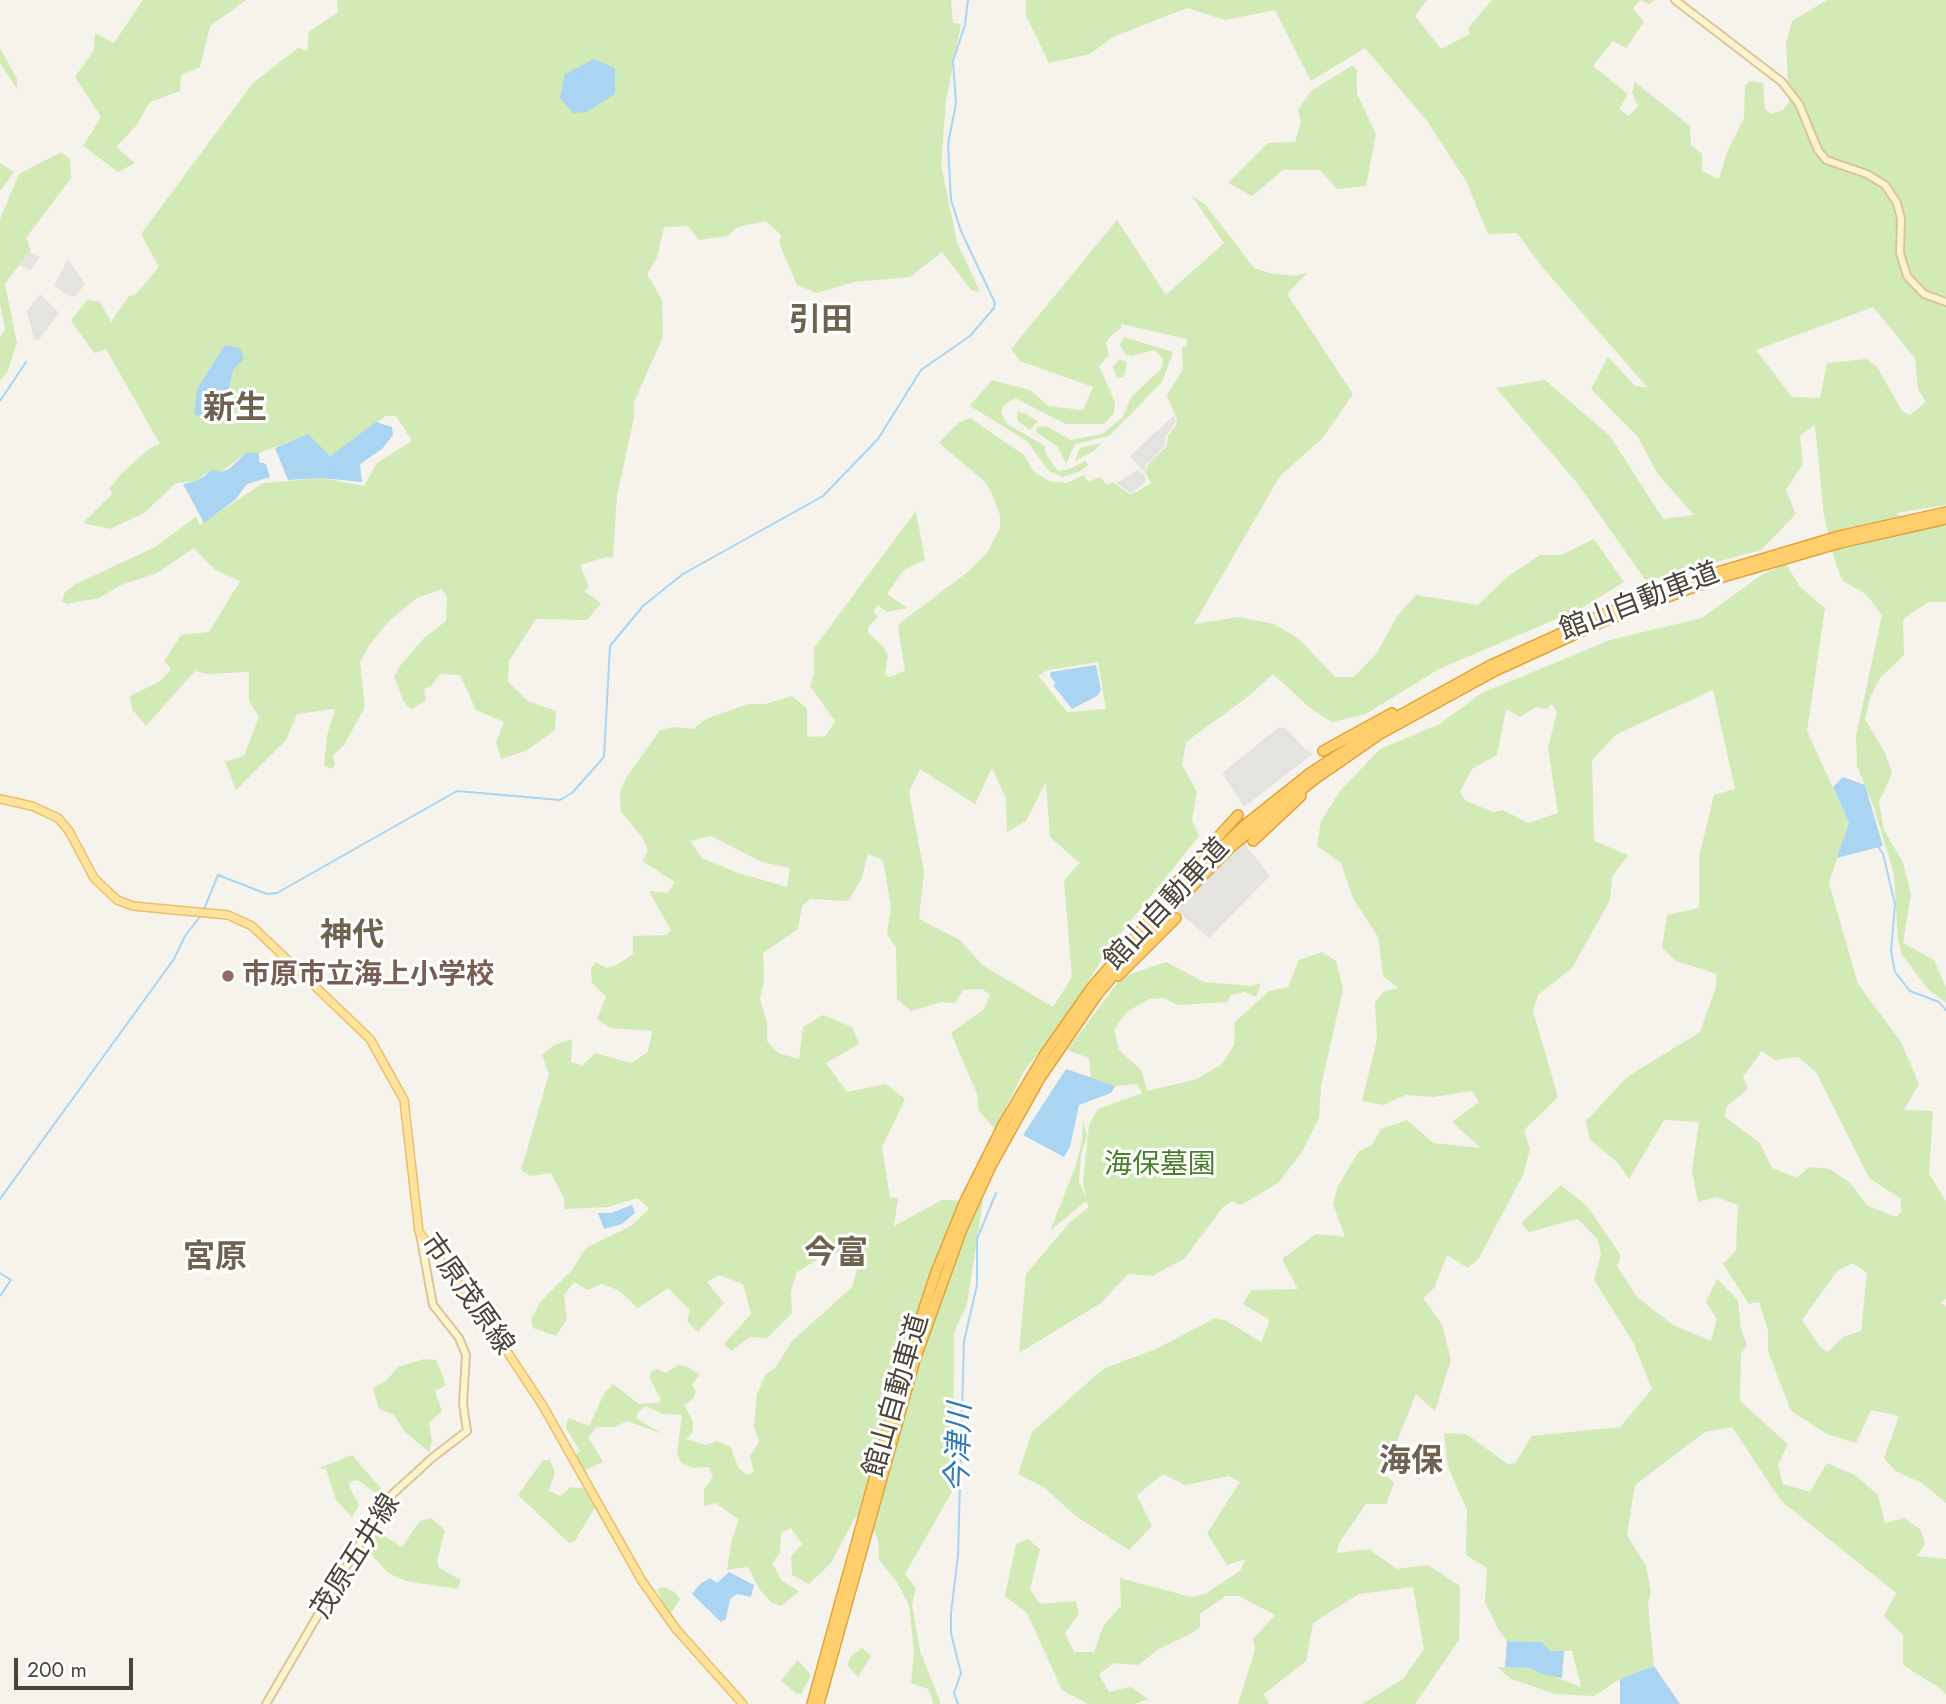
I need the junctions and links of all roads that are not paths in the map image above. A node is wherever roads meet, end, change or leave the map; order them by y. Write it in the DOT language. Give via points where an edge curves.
graph roads {
  1 [pos="1675,0"];
  2 [pos="1946,302"];
  3 [pos="1946,512"];
  4 [pos="1946,519"];
  5 [pos="1464,679"];
  6 [pos="1365,744"];
  7 [pos="1323,751"];
  8 [pos="0,799"];
  9 [pos="1238,815"];
  10 [pos="1253,841"];
  11 [pos="1176,918"];
  12 [pos="1128,944"];
  13 [pos="1097,995"];
  14 [pos="419,1232"];
  15 [pos="266,1704"];
  16 [pos="743,1704"];
  17 [pos="812,1704"];
  18 [pos="819,1704"];
  1 -- 2 [label="main road" via="1783,82 1826,160 1885,185 1901,219 1900,253 1907,276 1924,293"];
  3 -- 5 [label="highway, 館山自動車道" via="1828,538 1711,574 1589,620"];
  4 -- 6 [label="highway, 館山自動車道" via="1790,556 1644,606 1495,671"];
  5 -- 7 [label="highway"];
  5 -- 12 [label="highway, 館山自動車道" via="1377,728 1289,790 1210,858"];
  6 -- 10 [label="highway"];
  6 -- 13 [label="highway, 館山自動車道" via="1231,847 1164,915"];
  8 -- 14 [label="main road, 市原茂原線" via="58,818 93,878 117,900 133,906 228,915 248,923 370,1039 404,1100"];
  9 -- 12 [label="highway" via="1185,870"];
  11 -- 13 [label="highway"];
  12 -- 17 [label="highway, 館山自動車道" via="1092,987 1028,1080 954,1227 906,1363"];
  13 -- 18 [label="highway, 館山自動車道" via="1016,1119 948,1264 910,1378"];
  14 -- 15 [label="main road, 茂原五井線" via="433,1305 459,1338 466,1355 463,1404 467,1432 384,1502"];
  14 -- 16 [label="main road, 市原茂原線" via="483,1315 536,1396 642,1581 676,1629"];
}
